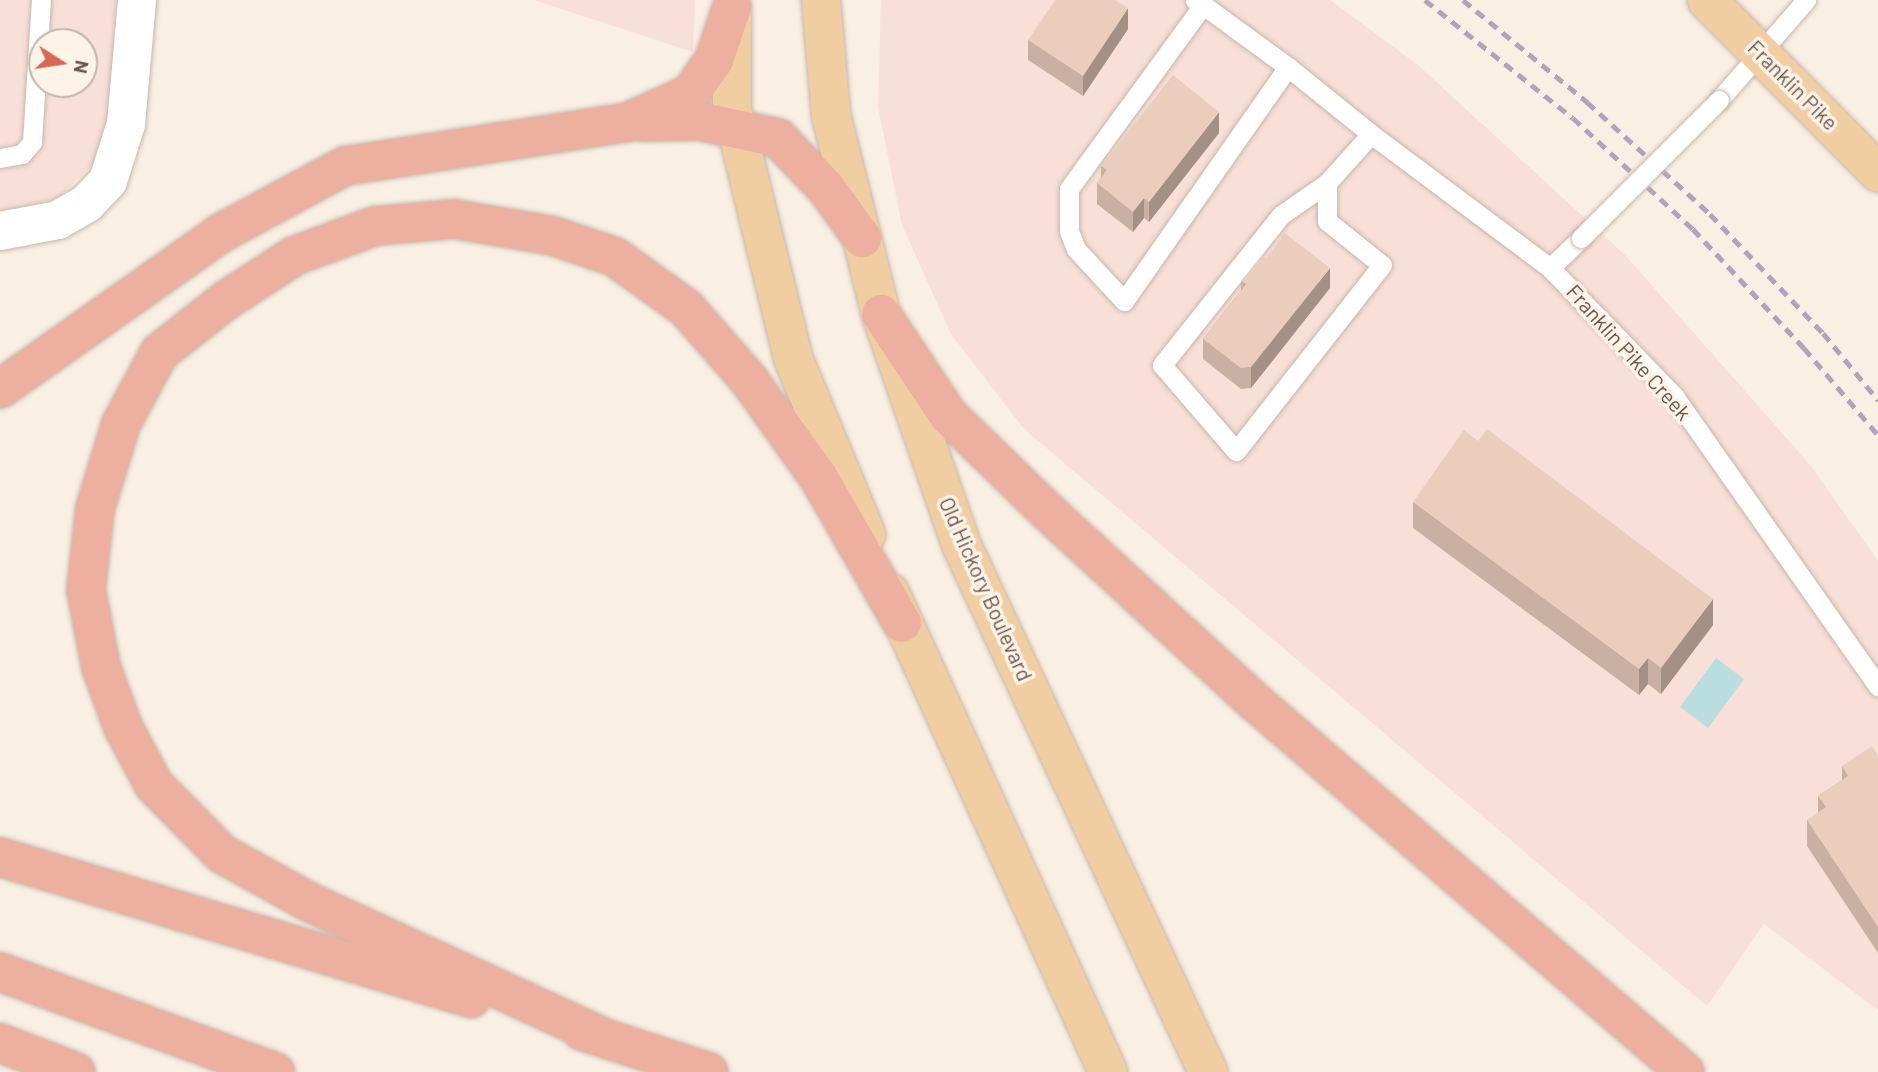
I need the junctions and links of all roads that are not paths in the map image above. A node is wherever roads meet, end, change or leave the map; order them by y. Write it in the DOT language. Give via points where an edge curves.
graph roads {
  1 [pos="41,0"];
  2 [pos="137,0"];
  3 [pos="821,0"];
  4 [pos="1707,0"];
  5 [pos="1806,0"];
  6 [pos="1199,3"];
  7 [pos="732,4"];
  8 [pos="1759,50"];
  9 [pos="1288,68"];
  10 [pos="628,122"];
  11 [pos="738,130"];
  12 [pos="1371,134"];
  13 [pos="0,159"];
  14 [pos="1878,172"];
  15 [pos="1327,183"];
  16 [pos="0,231"];
  17 [pos="862,238"];
  18 [pos="1550,268"];
  19 [pos="881,314"];
  20 [pos="0,390"];
  21 [pos="902,623"];
  22 [pos="1878,686"];
  23 [pos="0,857"];
  24 [pos="0,972"];
  25 [pos="607,1039"];
  26 [pos="0,1043"];
  27 [pos="1104,1064"];
  28 [pos="76,1072"];
  29 [pos="275,1072"];
  30 [pos="709,1072"];
  31 [pos="1208,1072"];
  32 [pos="1685,1072"];
  1 -- 13 [label="lane" via="32,142 22,154"];
  2 -- 16 [label="street" via="121,148 108,181 88,203 58,220"];
  3 -- 17 [label="main road, Old Hickory Boulevard" via="831,115"];
  4 -- 8 [label="main road, Franklin Pike"];
  5 -- 8 [label="lane, Franklin Pike Creek"];
  6 -- 9 [label="lane"];
  6 -- 9 [label="lane" via="1069,189 1069,231 1076,249 1124,301"];
  7 -- 10 [label="highway" via="713,60 690,94"];
  7 -- 11 [label="main road" via="732,109"];
  8 -- 14 [label="main road, Franklin Pike"];
  8 -- 18 [label="lane, Franklin Pike Creek, bridge" via="1719,100"];
  9 -- 12 [label="lane"];
  10 -- 11 [label="highway" via="699,121"];
  10 -- 20 [label="highway" via="345,166 221,233"];
  11 -- 17 [label="highway" via="778,138 826,188"];
  11 -- 21 [label="main road" via="793,358"];
  12 -- 15 [label="lane"];
  12 -- 18 [label="lane"];
  15 -- 15 [label="lane" via="1281,215 1162,365 1236,451 1382,265 1327,221"];
  17 -- 19 [label="main road, Old Hickory Boulevard"];
  18 -- 22 [label="lane, Franklin Pike Creek" via="1674,396"];
  19 -- 31 [label="main road, Old Hickory Boulevard" via="961,544"];
  19 -- 32 [label="highway" via="948,415 1010,477 1266,712"];
  21 -- 25 [label="highway" via="819,478 749,380 686,308 615,257 553,236 454,219 374,226 294,256 225,300 159,354 121,424 95,509 86,590 101,667 123,727 154,785 222,855 309,902"];
  21 -- 27 [label="main road"];
  23 -- 25 [label="highway"];
  24 -- 29 [label="highway"];
  25 -- 30 [label="highway"];
  26 -- 28 [label="highway"];
}
